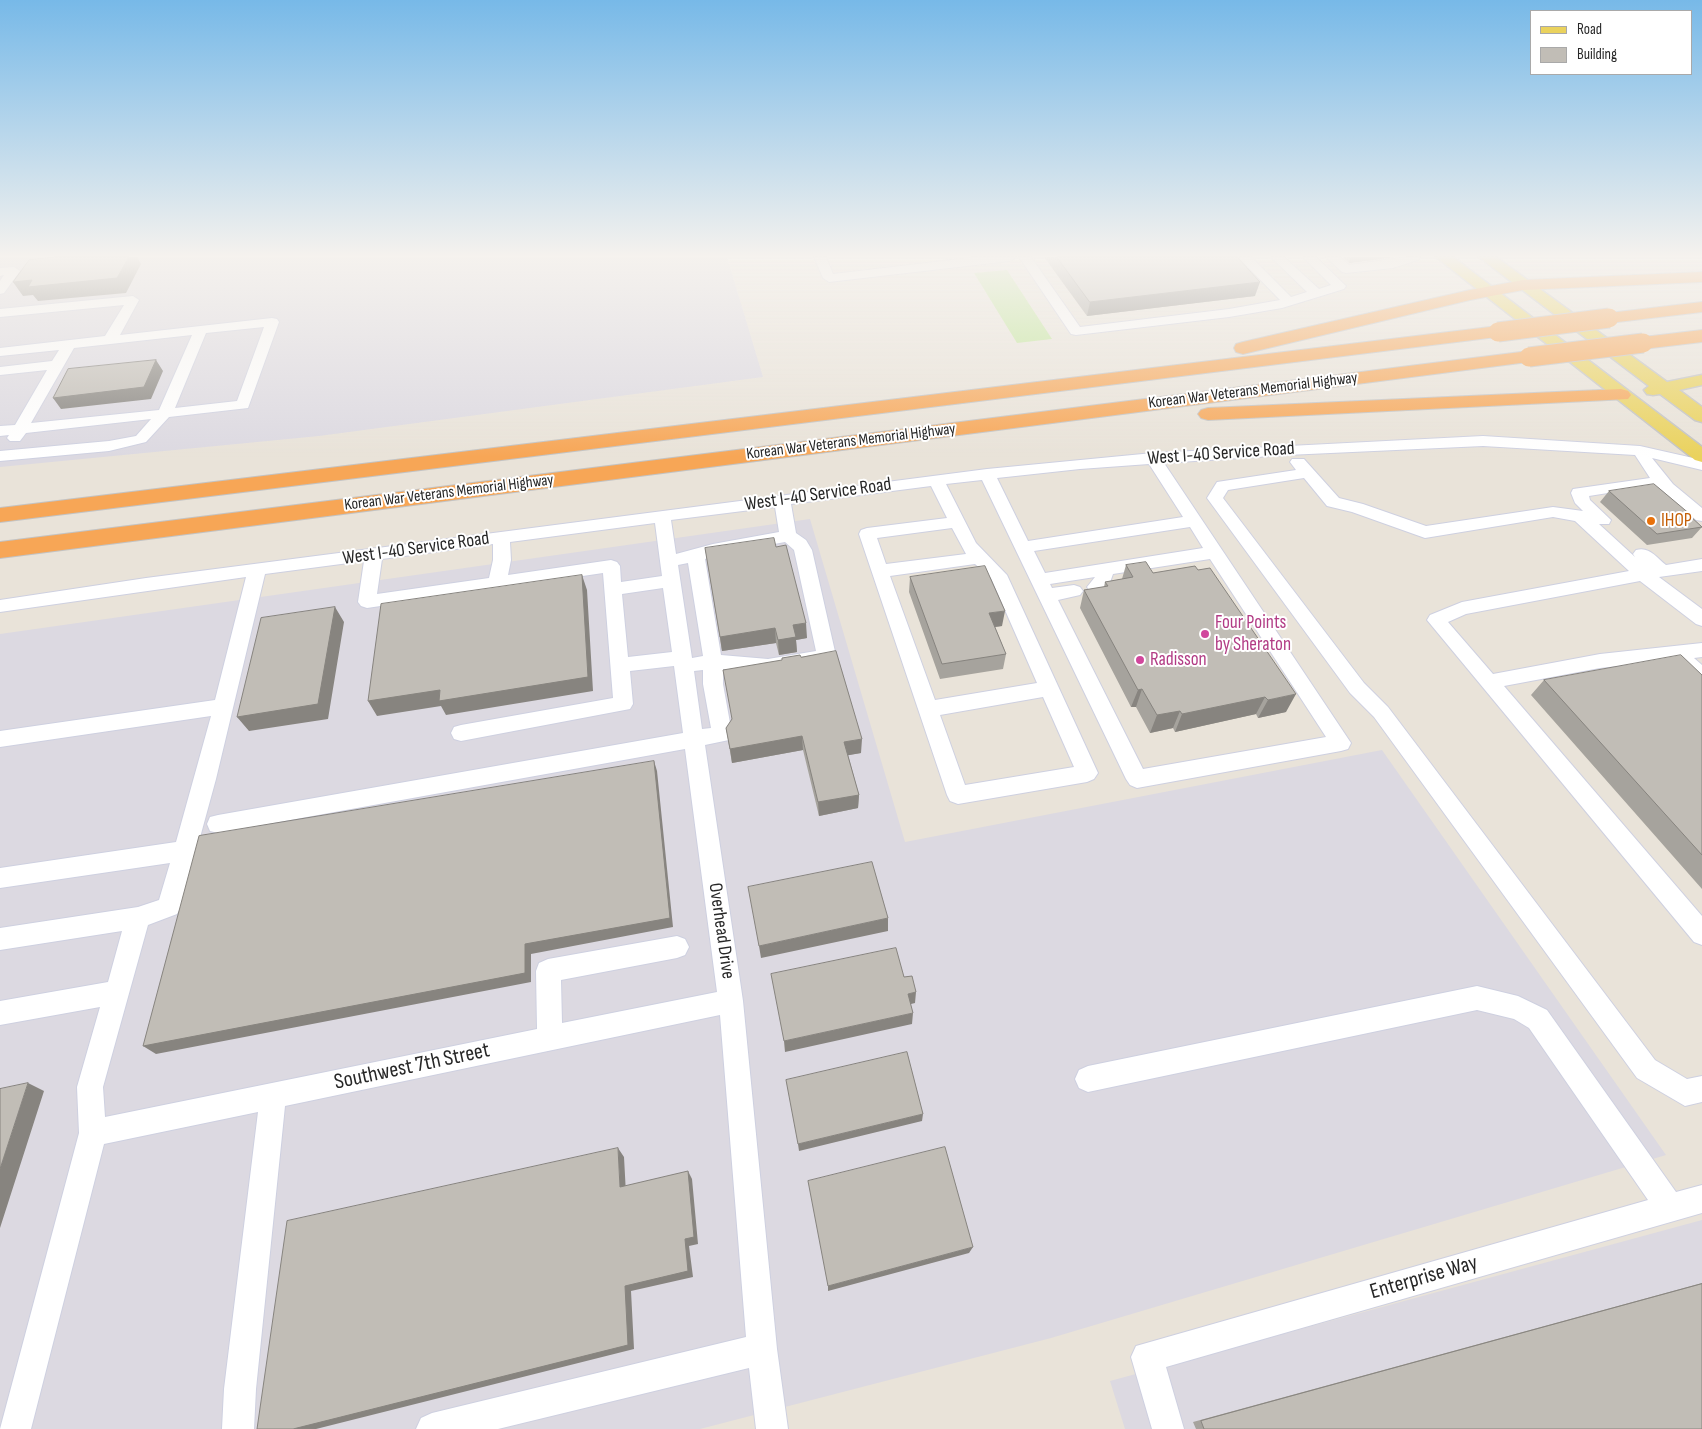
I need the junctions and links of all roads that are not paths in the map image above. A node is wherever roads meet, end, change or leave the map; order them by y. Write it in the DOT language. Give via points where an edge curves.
graph roads {
  1 [pos="120,324"];
  2 [pos="257,324"];
  3 [pos="271,324"];
  4 [pos="1071,324"];
  5 [pos="1138,324"];
  6 [pos="1345,324"];
  7 [pos="1529,324"];
  8 [pos="1564,324"];
  9 [pos="1576,324"];
  10 [pos="201,330"];
  11 [pos="1702,336"];
  12 [pos="110,340"];
  13 [pos="69,344"];
  14 [pos="0,352"];
  15 [pos="57,365"];
  16 [pos="0,371"];
  17 [pos="1700,380"];
  18 [pos="1664,388"];
  19 [pos="1023,389"];
  20 [pos="1625,398"];
  21 [pos="1702,408"];
  22 [pos="165,413"];
  23 [pos="1702,416"];
  24 [pos="1014,421"];
  25 [pos="20,429"];
  26 [pos="0,431"];
  27 [pos="1699,447"];
  28 [pos="1287,450"];
  29 [pos="1640,451"];
  30 [pos="3,456"];
  31 [pos="1153,458"];
  32 [pos="1702,465"];
  33 [pos="1307,473"];
  34 [pos="987,474"];
  35 [pos="936,480"];
  36 [pos="1662,482"];
  37 [pos="782,500"];
  38 [pos="0,516"];
  39 [pos="662,516"];
  40 [pos="1702,516"];
  41 [pos="1194,521"];
  42 [pos="957,522"];
  43 [pos="788,536"];
  44 [pos="1023,547"];
  45 [pos="0,550"];
  46 [pos="502,550"];
  47 [pos="1216,552"];
  48 [pos="374,554"];
  49 [pos="696,556"];
  50 [pos="979,558"];
  51 [pos="1702,565"];
  52 [pos="1105,569"];
  53 [pos="257,570"];
  54 [pos="670,571"];
  55 [pos="880,571"];
  56 [pos="1653,573"];
  57 [pos="496,583"];
  58 [pos="1096,587"];
  59 [pos="1043,588"];
  60 [pos="613,589"];
  61 [pos="1074,591"];
  62 [pos="0,606"];
  63 [pos="1700,611"];
  64 [pos="1702,650"];
  65 [pos="1676,653"];
  66 [pos="713,661"];
  67 [pos="683,662"];
  68 [pos="620,665"];
  69 [pos="1702,677"];
  70 [pos="1488,682"];
  71 [pos="1048,689"];
  72 [pos="222,707"];
  73 [pos="928,709"];
  74 [pos="461,733"];
  75 [pos="0,739"];
  76 [pos="694,740"];
  77 [pos="218,824"];
  78 [pos="184,851"];
  79 [pos="0,878"];
  80 [pos="138,918"];
  81 [pos="1702,934"];
  82 [pos="0,938"];
  83 [pos="676,947"];
  84 [pos="117,992"];
  85 [pos="731,1001"];
  86 [pos="0,1013"];
  87 [pos="550,1039"];
  88 [pos="1088,1079"];
  89 [pos="1702,1089"];
  90 [pos="273,1096"];
  91 [pos="93,1133"];
  92 [pos="1702,1199"];
  93 [pos="1670,1208"];
  94 [pos="762,1349"];
  95 [pos="15,1429"];
  96 [pos="238,1429"];
  97 [pos="432,1429"];
  98 [pos="772,1429"];
  99 [pos="1168,1429"];
  1 -- 12 [label="street"];
  2 -- 10 [label="street"];
  3 -- 22 [label="street" via="243,405"];
  4 -- 5 [label="street" via="1076,331"];
  6 -- 19 [label="highway" via="1240,348"];
  7 -- 20 [label="main road"];
  8 -- 19 [label="highway, Korean War Veterans Memorial Highway, bridge"];
  9 -- 18 [label="main road"];
  10 -- 12 [label="street"];
  10 -- 22 [label="street"];
  11 -- 24 [label="highway, Korean War Veterans Memorial Highway, bridge"];
  12 -- 13 [label="street"];
  13 -- 14 [label="street"];
  13 -- 15 [label="street"];
  15 -- 16 [label="street"];
  15 -- 25 [label="street"];
  17 -- 18 [label="main road"];
  17 -- 21 [label="main road" via="1698,400"];
  18 -- 20 [label="main road"];
  18 -- 23 [label="main road"];
  19 -- 38 [label="highway, Korean War Veterans Memorial Highway"];
  20 -- 24 [label="highway" via="1503,400"];
  20 -- 27 [label="main road"];
  22 -- 25 [label="street"];
  22 -- 30 [label="street" via="141,439 109,446"];
  24 -- 45 [label="highway, Korean War Veterans Memorial Highway"];
  25 -- 26 [label="street"];
  25 -- 30 [label="street"];
  27 -- 29 [label="street, West I-40 Service Road" via="1673,446"];
  28 -- 29 [label="street, West I-40 Service Road" via="1483,441"];
  28 -- 31 [label="street, West I-40 Service Road"];
  28 -- 33 [label="street"];
  29 -- 32 [label="street, West I-40 Service Road"];
  29 -- 36 [label="street" via="1650,470"];
  31 -- 34 [label="street, West I-40 Service Road"];
  31 -- 41 [label="street"];
  33 -- 56 [label="street" via="1334,502 1426,532 1553,512 1580,516"];
  33 -- 89 [label="street" via="1223,486 1215,498 1357,688 1381,712 1646,1069 1685,1093"];
  34 -- 35 [label="street, West I-40 Service Road"];
  34 -- 44 [label="street"];
  35 -- 37 [label="street, West I-40 Service Road"];
  35 -- 42 [label="street"];
  36 -- 40 [label="street"];
  36 -- 56 [label="street" via="1579,493 1583,503"];
  37 -- 39 [label="street, West I-40 Service Road"];
  37 -- 43 [label="street"];
  39 -- 46 [label="street, West I-40 Service Road"];
  39 -- 54 [label="street, Overhead Drive"];
  41 -- 44 [label="street"];
  41 -- 47 [label="street"];
  42 -- 50 [label="street"];
  42 -- 55 [label="street" via="867,534"];
  43 -- 49 [label="street"];
  43 -- 66 [label="street" via="803,550 827,656 768,666"];
  44 -- 59 [label="street"];
  46 -- 48 [label="street, West I-40 Service Road"];
  46 -- 57 [label="street"];
  47 -- 52 [label="street"];
  47 -- 59 [label="street" via="1341,742 1137,779"];
  48 -- 53 [label="street, West I-40 Service Road"];
  48 -- 57 [label="street" via="367,602"];
  49 -- 54 [label="street"];
  49 -- 66 [label="street"];
  50 -- 55 [label="street"];
  50 -- 71 [label="street" via="998,575"];
  51 -- 56 [label="street"];
  52 -- 58 [label="street" via="1102,584"];
  52 -- 59 [label="street"];
  53 -- 62 [label="street, West I-40 Service Road"];
  53 -- 72 [label="street"];
  54 -- 60 [label="street"];
  54 -- 67 [label="street, Overhead Drive"];
  55 -- 73 [label="street"];
  56 -- 63 [label="street"];
  56 -- 70 [label="street" via="1462,608 1436,620"];
  57 -- 60 [label="street" via="611,566"];
  59 -- 61 [label="street"];
  60 -- 68 [label="street"];
  64 -- 65 [label="street"];
  65 -- 69 [label="street"];
  65 -- 70 [label="street" via="1600,661"];
  66 -- 67 [label="street"];
  66 -- 76 [label="street" via="713,684 722,734"];
  67 -- 68 [label="street"];
  67 -- 76 [label="street, Overhead Drive"];
  68 -- 74 [label="street" via="623,704"];
  70 -- 81 [label="street"];
  71 -- 73 [label="street"];
  71 -- 73 [label="street" via="1087,773 958,795"];
  72 -- 75 [label="street"];
  72 -- 78 [label="street"];
  76 -- 77 [label="street"];
  76 -- 85 [label="street, Overhead Drive"];
  78 -- 79 [label="street"];
  78 -- 80 [label="street" via="169,907"];
  80 -- 82 [label="street"];
  80 -- 84 [label="street"];
  83 -- 87 [label="street" via="548,971"];
  84 -- 86 [label="street"];
  84 -- 91 [label="street" via="90,1087"];
  85 -- 87 [label="street, Southwest 7th Street"];
  85 -- 94 [label="street, Overhead Drive"];
  87 -- 90 [label="street, Southwest 7th Street"];
  88 -- 93 [label="street" via="1477,998 1518,1008 1538,1019"];
  90 -- 91 [label="street, Southwest 7th Street"];
  90 -- 96 [label="street"];
  91 -- 95 [label="street"];
  92 -- 93 [label="street, Enterprise Way"];
  93 -- 99 [label="street, Enterprise Way" via="1147,1357"];
  94 -- 97 [label="street"];
  94 -- 98 [label="street, Overhead Drive"];
}
